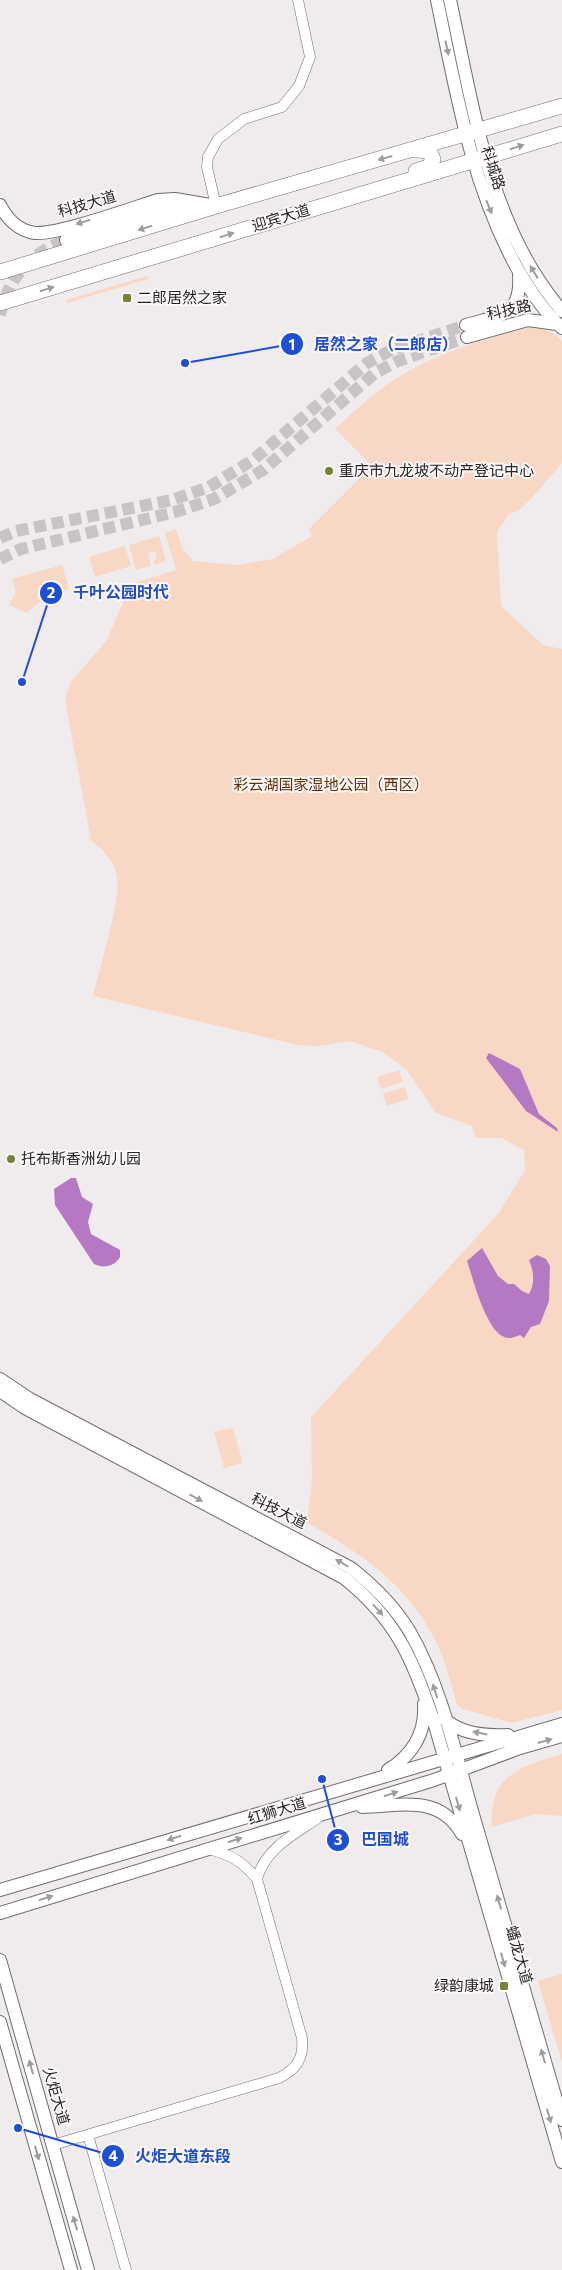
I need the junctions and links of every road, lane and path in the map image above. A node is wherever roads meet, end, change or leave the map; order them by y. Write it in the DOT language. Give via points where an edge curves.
graph roads {
  1 [pos="298,0"];
  2 [pos="437,0"];
  3 [pos="450,0"];
  4 [pos="562,106"];
  5 [pos="472,133"];
  6 [pos="562,134"];
  7 [pos="410,150"];
  8 [pos="479,159"];
  9 [pos="343,200"];
  10 [pos="193,202"];
  11 [pos="0,205"];
  12 [pos="216,206"];
  13 [pos="66,240"];
  14 [pos="518,269"];
  15 [pos="0,272"];
  16 [pos="0,303"];
  17 [pos="562,312"];
  18 [pos="560,326"];
  19 [pos="0,1379"];
  20 [pos="0,1391"];
  21 [pos="423,1689"];
  22 [pos="444,1717"];
  23 [pos="562,1723"];
  24 [pos="562,1736"];
  25 [pos="450,1756"];
  26 [pos="455,1772"];
  27 [pos="378,1777"];
  28 [pos="346,1807"];
  29 [pos="322,1814"];
  30 [pos="470,1848"];
  31 [pos="207,1849"];
  32 [pos="257,1879"];
  33 [pos="0,1890"];
  34 [pos="0,1913"];
  35 [pos="0,1960"];
  36 [pos="0,2022"];
  37 [pos="562,2120"];
  38 [pos="88,2135"];
  39 [pos="53,2145"];
  40 [pos="562,2162"];
  41 [pos="71,2270"];
  42 [pos="88,2270"];
  43 [pos="126,2270"];
  1 -- 12 [label="street" via="310,57 299,86 282,107 244,119 218,139 208,157 207,167"];
  2 -- 5 [label="main road, 科城路, one-way"];
  3 -- 5 [label="main road, 科城路"];
  4 -- 5 [label="highway, 迎宾大道"];
  5 -- 7 [label="highway, 迎宾大道"];
  5 -- 8 [label="main road, 科城路"];
  8 -- 6 [label="highway, 迎宾大道, one-way"];
  7 -- 9 [label="highway" via="429,152 431,165 366,187"];
  7 -- 12 [label="highway, 迎宾大道, one-way"];
  8 -- 9 [label="highway, 迎宾大道"];
  8 -- 14 [label="main road, 科城路, one-way" via="488,206"];
  17 -- 8 [label="main road, 科城路, one-way" via="522,252"];
  16 -- 9 [label="highway, 迎宾大道, one-way"];
  10 -- 11 [label="main road, 科技大道, one-way" via="167,198 58,230 36,233 17,226"];
  10 -- 12 [label="main road, 科技大道"];
  10 -- 13 [label="main road, 科技大道"];
  12 -- 15 [label="highway, 迎宾大道, one-way"];
  14 -- 18 [label="main road, 科城路" via="538,301"];
  14 -- 18 [label="main road, 科技路" via="520,294 513,307 466,331 528,320"];
  22 -- 19 [label="main road, 科技大道, one-way" via="422,1655 409,1631 377,1590 351,1568 30,1399"];
  20 -- 21 [label="main road, 科技大道, one-way" via="25,1408 344,1578 364,1594 399,1637"];
  21 -- 25 [label="main road, 科技大道"];
  21 -- 27 [label="main road" via="424,1719 414,1748 401,1762"];
  23 -- 22 [label="main road, one-way" via="499,1735 455,1727"];
  22 -- 25 [label="main road, 科技大道"];
  23 -- 25 [label="main road, 红狮大道"];
  26 -- 24 [label="main road, 红狮大道, one-way"];
  25 -- 26 [label="main road, 蟠龙大道"];
  25 -- 27 [label="main road, 红狮大道"];
  28 -- 26 [label="main road, 红狮大道, one-way"];
  26 -- 30 [label="main road, 蟠龙大道, one-way"];
  37 -- 26 [label="main road, 蟠龙大道, one-way"];
  27 -- 33 [label="main road, 红狮大道, one-way"];
  28 -- 29 [label="main road, 红狮大道"];
  28 -- 30 [label="main road" via="431,1806 449,1816"];
  31 -- 29 [label="main road, 红狮大道, one-way"];
  29 -- 32 [label="street" via="276,1847 260,1866"];
  30 -- 40 [label="main road, 蟠龙大道, one-way"];
  31 -- 32 [label="street" via="239,1860"];
  34 -- 31 [label="main road, 红狮大道, one-way"];
  32 -- 38 [label="street" via="302,2038 299,2064 279,2078"];
  39 -- 35 [label="main road, 火炬大道, one-way"];
  36 -- 41 [label="main road, one-way"];
  38 -- 39 [label="street"];
  38 -- 43 [label="street"];
  42 -- 39 [label="main road, 火炬大道, one-way"];
}
